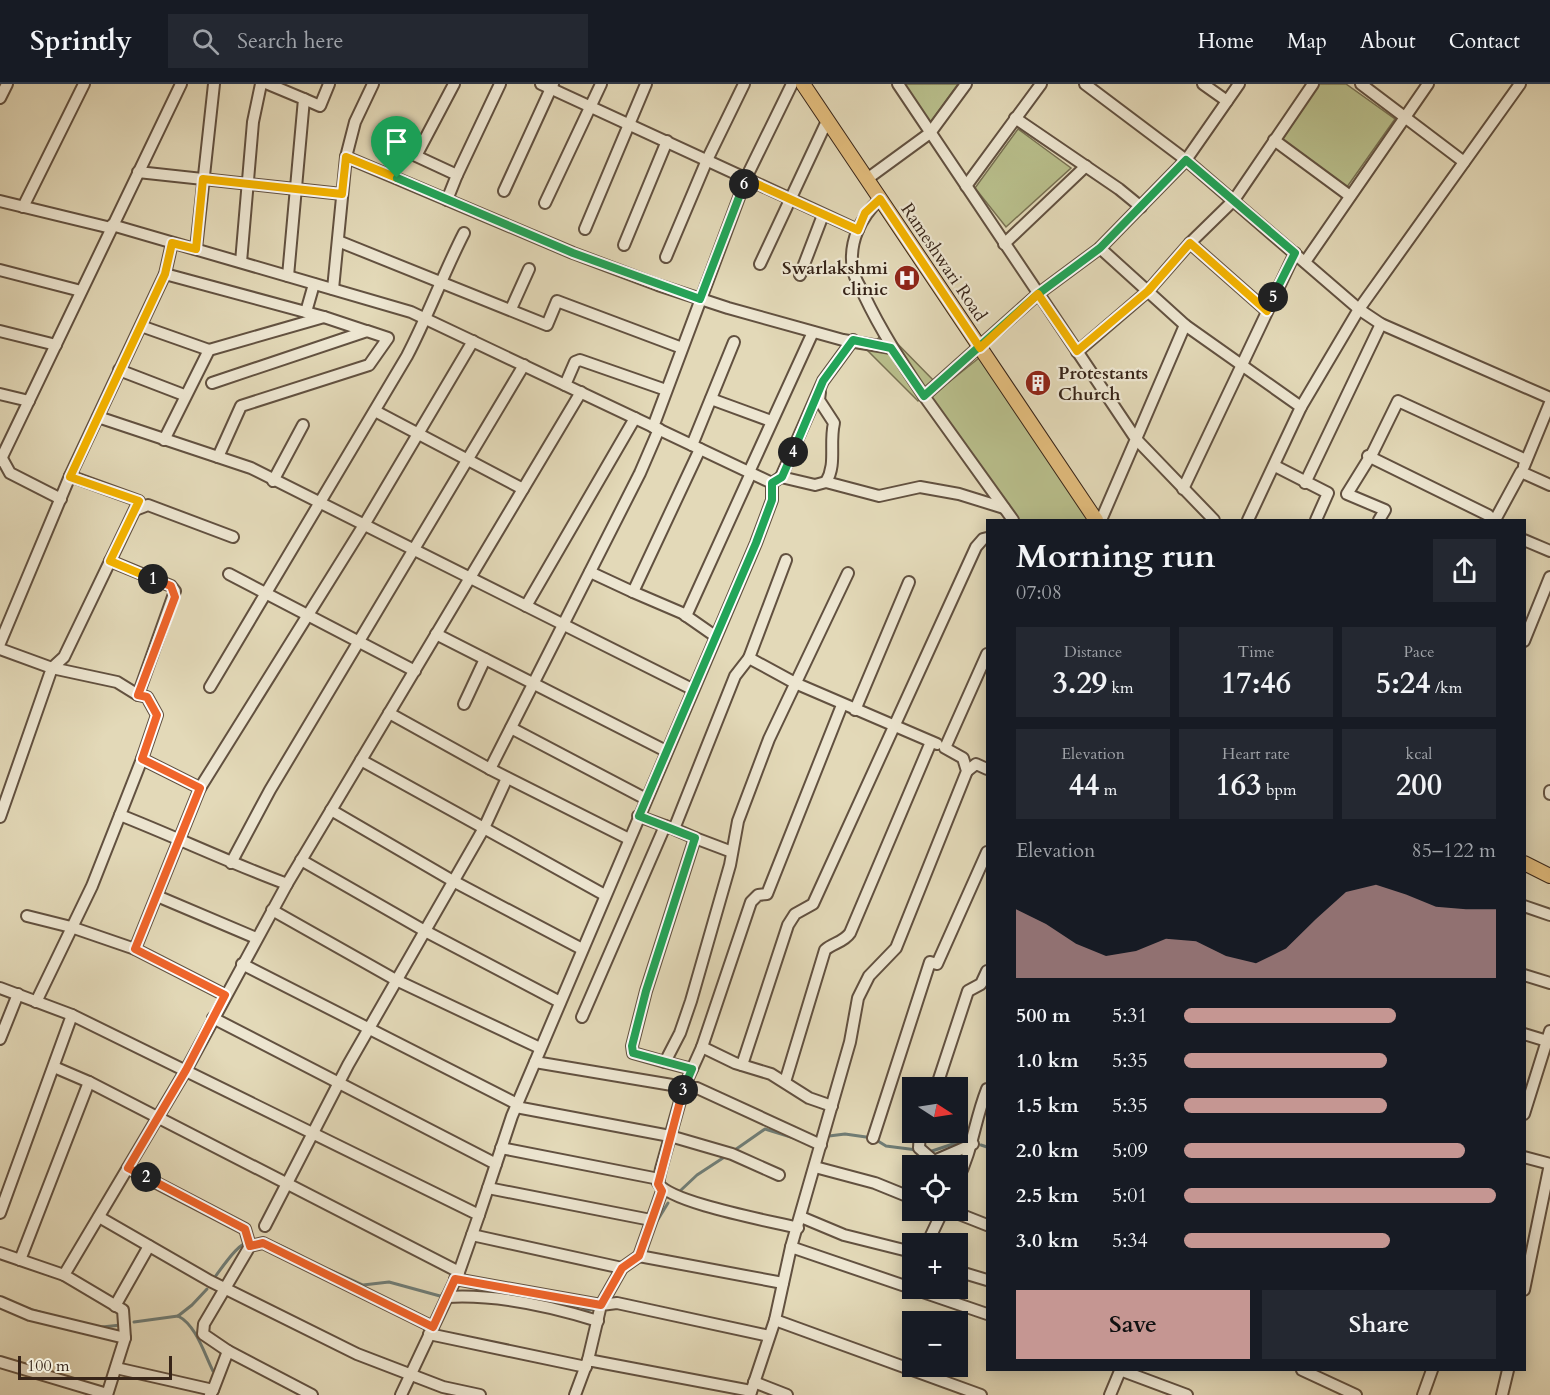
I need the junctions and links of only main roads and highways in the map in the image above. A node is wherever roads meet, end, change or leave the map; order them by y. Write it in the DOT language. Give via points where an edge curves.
graph roads {
  1 [pos="803,84"];
  2 [pos="1095,519"];
  3 [pos="1526,864"];
  4 [pos="1550,876"];
  1 -- 2 [label="main road, Rameshwari Road"];
  3 -- 4 [label="main road"];
}
